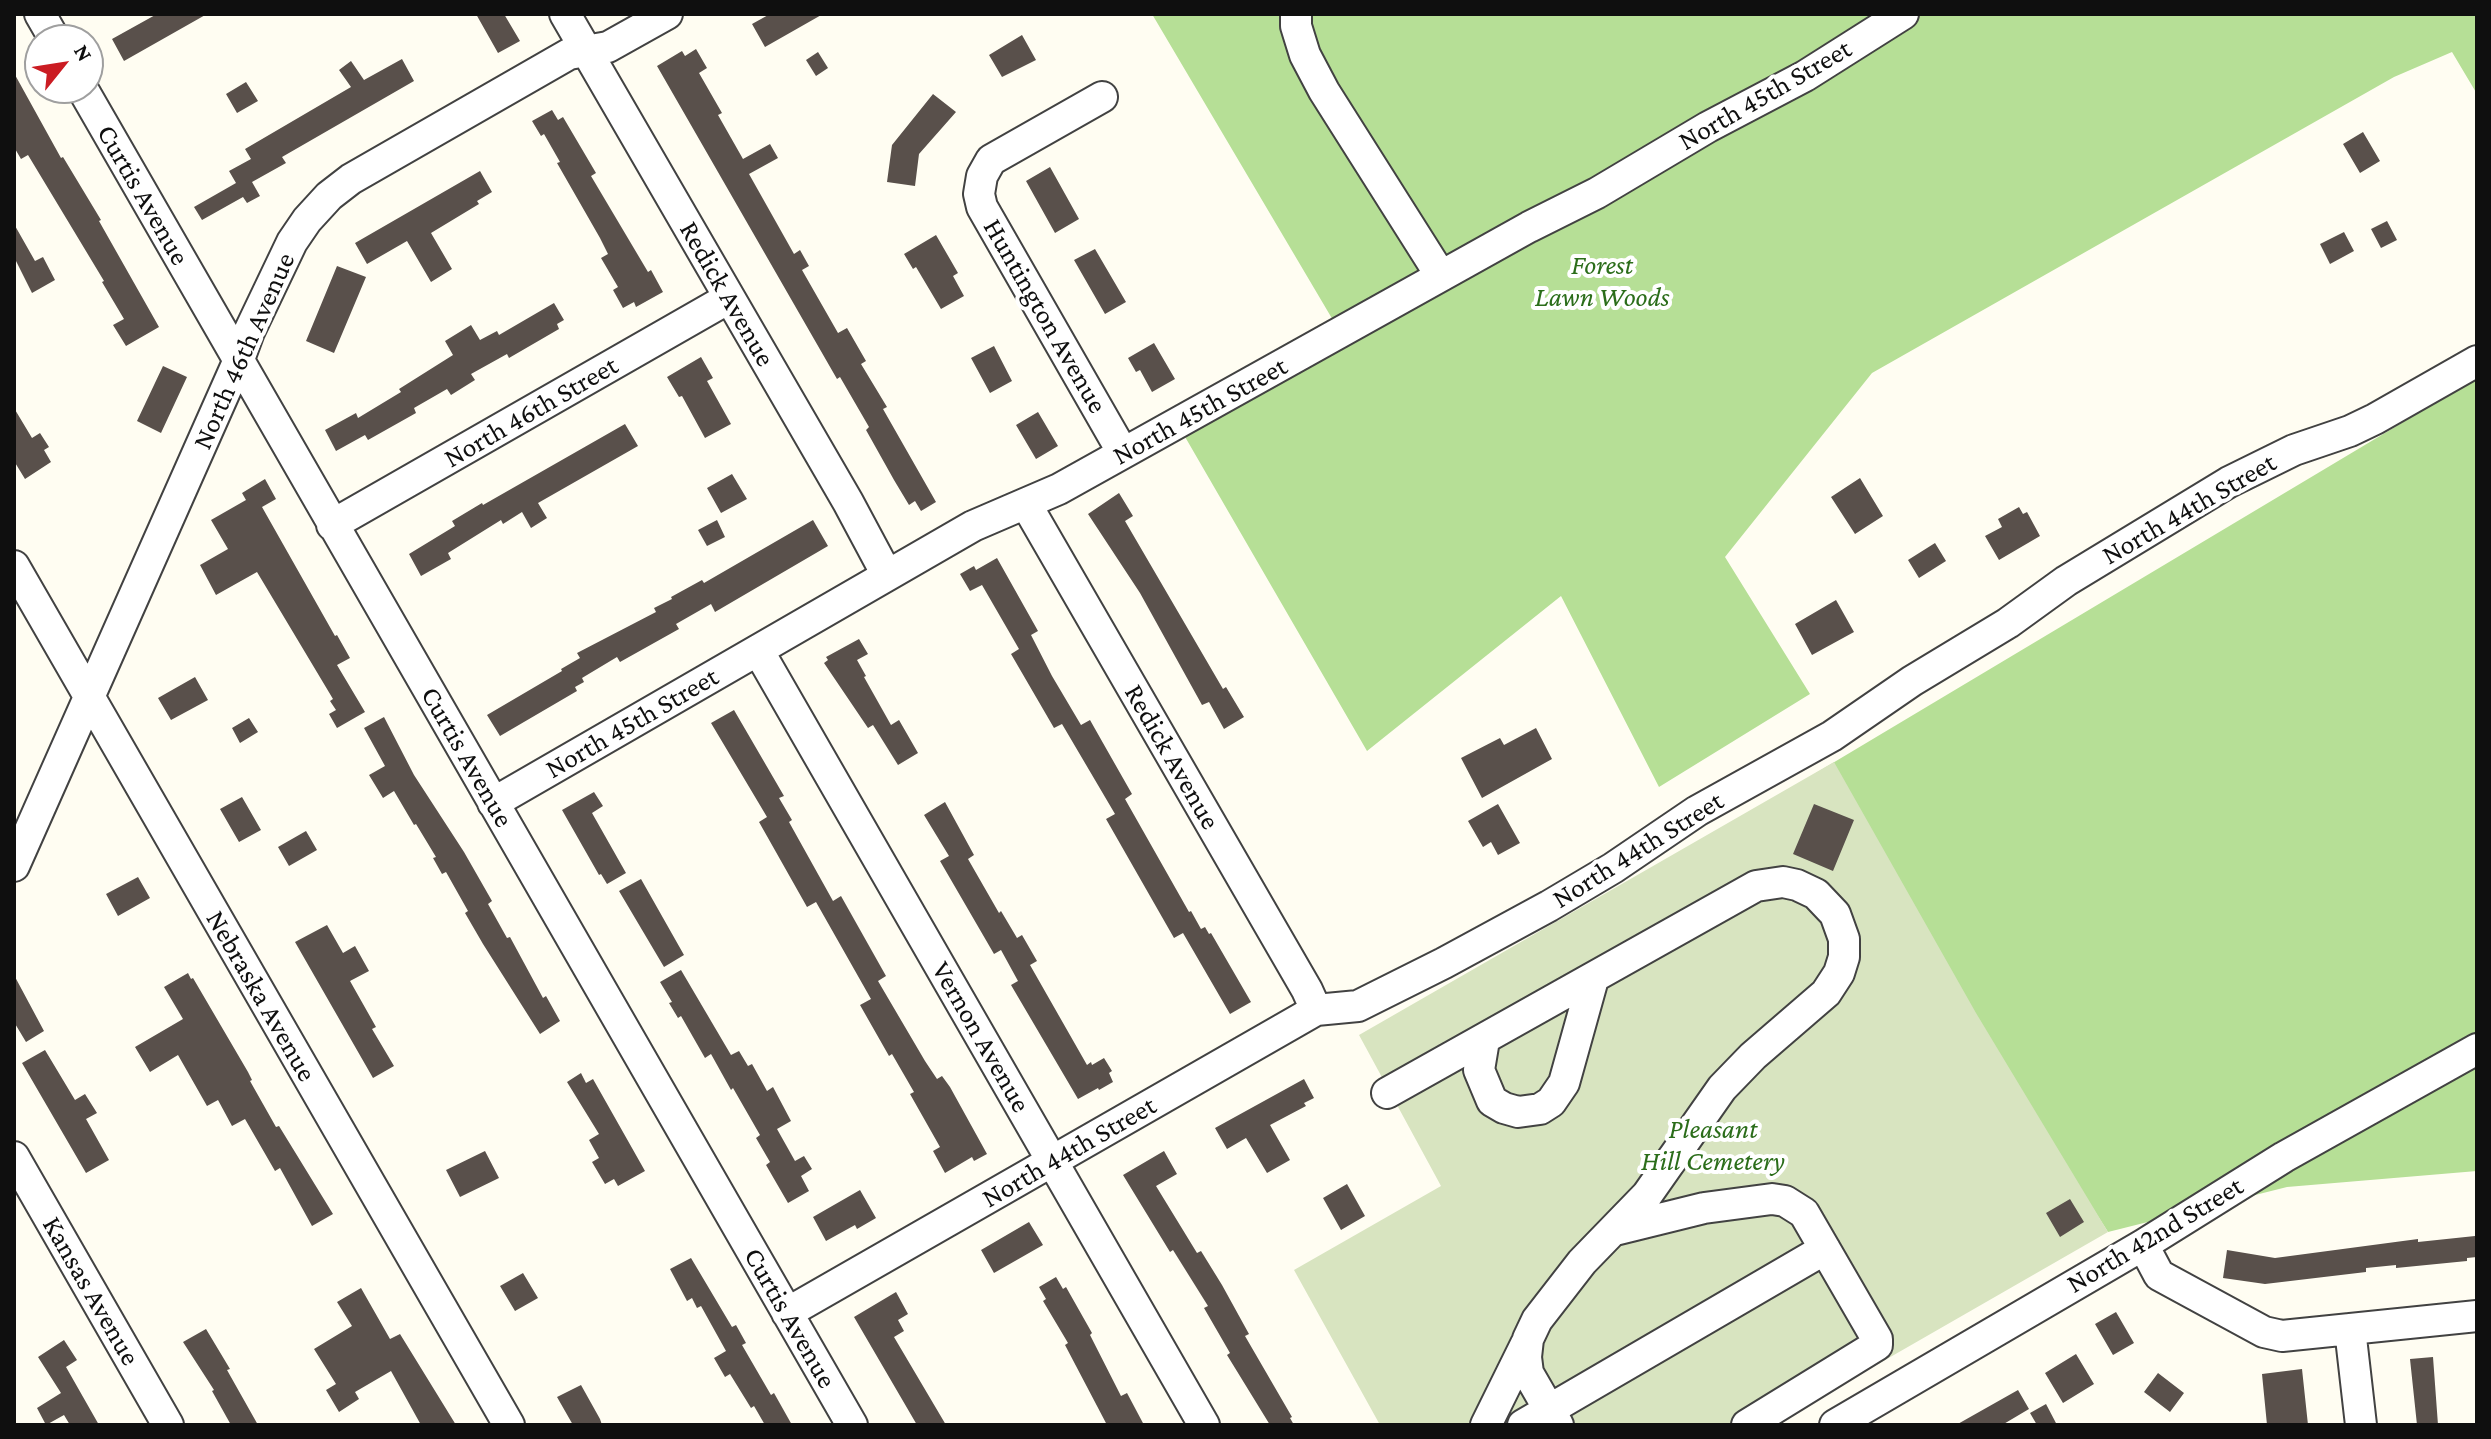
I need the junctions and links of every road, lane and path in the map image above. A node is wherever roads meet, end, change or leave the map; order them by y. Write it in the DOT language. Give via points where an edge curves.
graph roads {
  1 [pos="565,14"];
  2 [pos="667,14"];
  3 [pos="1296,14"];
  4 [pos="1903,14"];
  5 [pos="587,51"];
  6 [pos="1102,97"];
  7 [pos="91,104"];
  8 [pos="1441,276"];
  9 [pos="729,298"];
  10 [pos="2477,361"];
  11 [pos="238,362"];
  12 [pos="1123,453"];
  13 [pos="1026,504"];
  14 [pos="332,525"];
  15 [pos="14,566"];
  16 [pos="887,575"];
  17 [pos="758,650"];
  18 [pos="89,697"];
  19 [pos="493,803"];
  20 [pos="14,866"];
  21 [pos="1593,979"];
  22 [pos="1316,1010"];
  23 [pos="1484,1040"];
  24 [pos="2477,1049"];
  25 [pos="1387,1093"];
  26 [pos="14,1157"];
  27 [pos="1053,1162"];
  28 [pos="1615,1230"];
  29 [pos="2143,1245"];
  30 [pos="1825,1249"];
  31 [pos="787,1313"];
  32 [pos="2477,1316"];
  33 [pos="2350,1329"];
  34 [pos="1528,1339"];
  35 [pos="1554,1418"];
  36 [pos="168,1425"];
  37 [pos="509,1425"];
  38 [pos="852,1425"];
  39 [pos="1204,1425"];
  40 [pos="1486,1425"];
  41 [pos="1523,1425"];
  42 [pos="1747,1425"];
  43 [pos="1835,1425"];
  44 [pos="2361,1425"];
  1 -- 5 [label="street, Redick Avenue"];
  2 -- 5 [label="street, North 46th Avenue" via="608,47"];
  3 -- 8 [label="street" via="1305,55 1324,91"];
  4 -- 8 [label="street, North 45th Street" via="1805,76"];
  5 -- 9 [label="street, Redick Avenue"];
  5 -- 11 [label="street, North 46th Avenue" via="569,54 329,196 292,242"];
  6 -- 12 [label="street, Huntington Avenue" via="991,160 979,194"];
  7 -- 11 [label="street, Curtis Avenue"];
  8 -- 12 [label="street, North 45th Street"];
  9 -- 14 [label="street, North 46th Street"];
  9 -- 16 [label="street, Redick Avenue"];
  10 -- 22 [label="street, North 44th Street" via="2354,429 2294,450 2229,482 2066,581 1832,736 1697,811 1549,906 1358,1006"];
  11 -- 14 [label="street, Curtis Avenue"];
  11 -- 18 [label="street, North 46th Avenue"];
  12 -- 13 [label="street, North 45th Street"];
  13 -- 16 [label="street, North 45th Street" via="973,526"];
  13 -- 22 [label="street, Redick Avenue"];
  14 -- 19 [label="street, Curtis Avenue"];
  15 -- 18 [label="street, Nebraska Avenue"];
  16 -- 17 [label="street, North 45th Street"];
  17 -- 19 [label="street, North 45th Street"];
  17 -- 27 [label="street, Vernon Avenue"];
  18 -- 20 [label="street, North 46th Avenue"];
  18 -- 37 [label="street, Nebraska Avenue"];
  19 -- 31 [label="street, Curtis Avenue"];
  21 -- 23 [label="street"];
  21 -- 23 [label="street" via="1564,1083 1540,1109 1518,1112 1492,1101 1479,1070"];
  21 -- 28 [label="street" via="1766,883 1797,885 1816,894 1835,914 1844,939 1839,973 1826,993 1722,1088 1647,1195"];
  22 -- 27 [label="street, North 44th Street"];
  23 -- 25 [label="street"];
  24 -- 29 [label="street, North 42nd Street" via="2261,1170"];
  26 -- 36 [label="street, Kansas Avenue"];
  27 -- 31 [label="street, North 44th Street"];
  27 -- 39 [label="street, Vernon Avenue"];
  28 -- 30 [label="street" via="1704,1208 1772,1199 1804,1213"];
  28 -- 34 [label="street" via="1561,1287"];
  29 -- 33 [label="street" via="2159,1275 2264,1332 2282,1336"];
  29 -- 43 [label="street, North 42nd Street"];
  30 -- 35 [label="street"];
  30 -- 42 [label="street" via="1877,1345"];
  31 -- 38 [label="street, Curtis Avenue"];
  32 -- 33 [label="street"];
  33 -- 44 [label="street"];
  34 -- 35 [label="street" via="1528,1373"];
  34 -- 40 [label="street"];
  35 -- 41 [label="street"];
}
